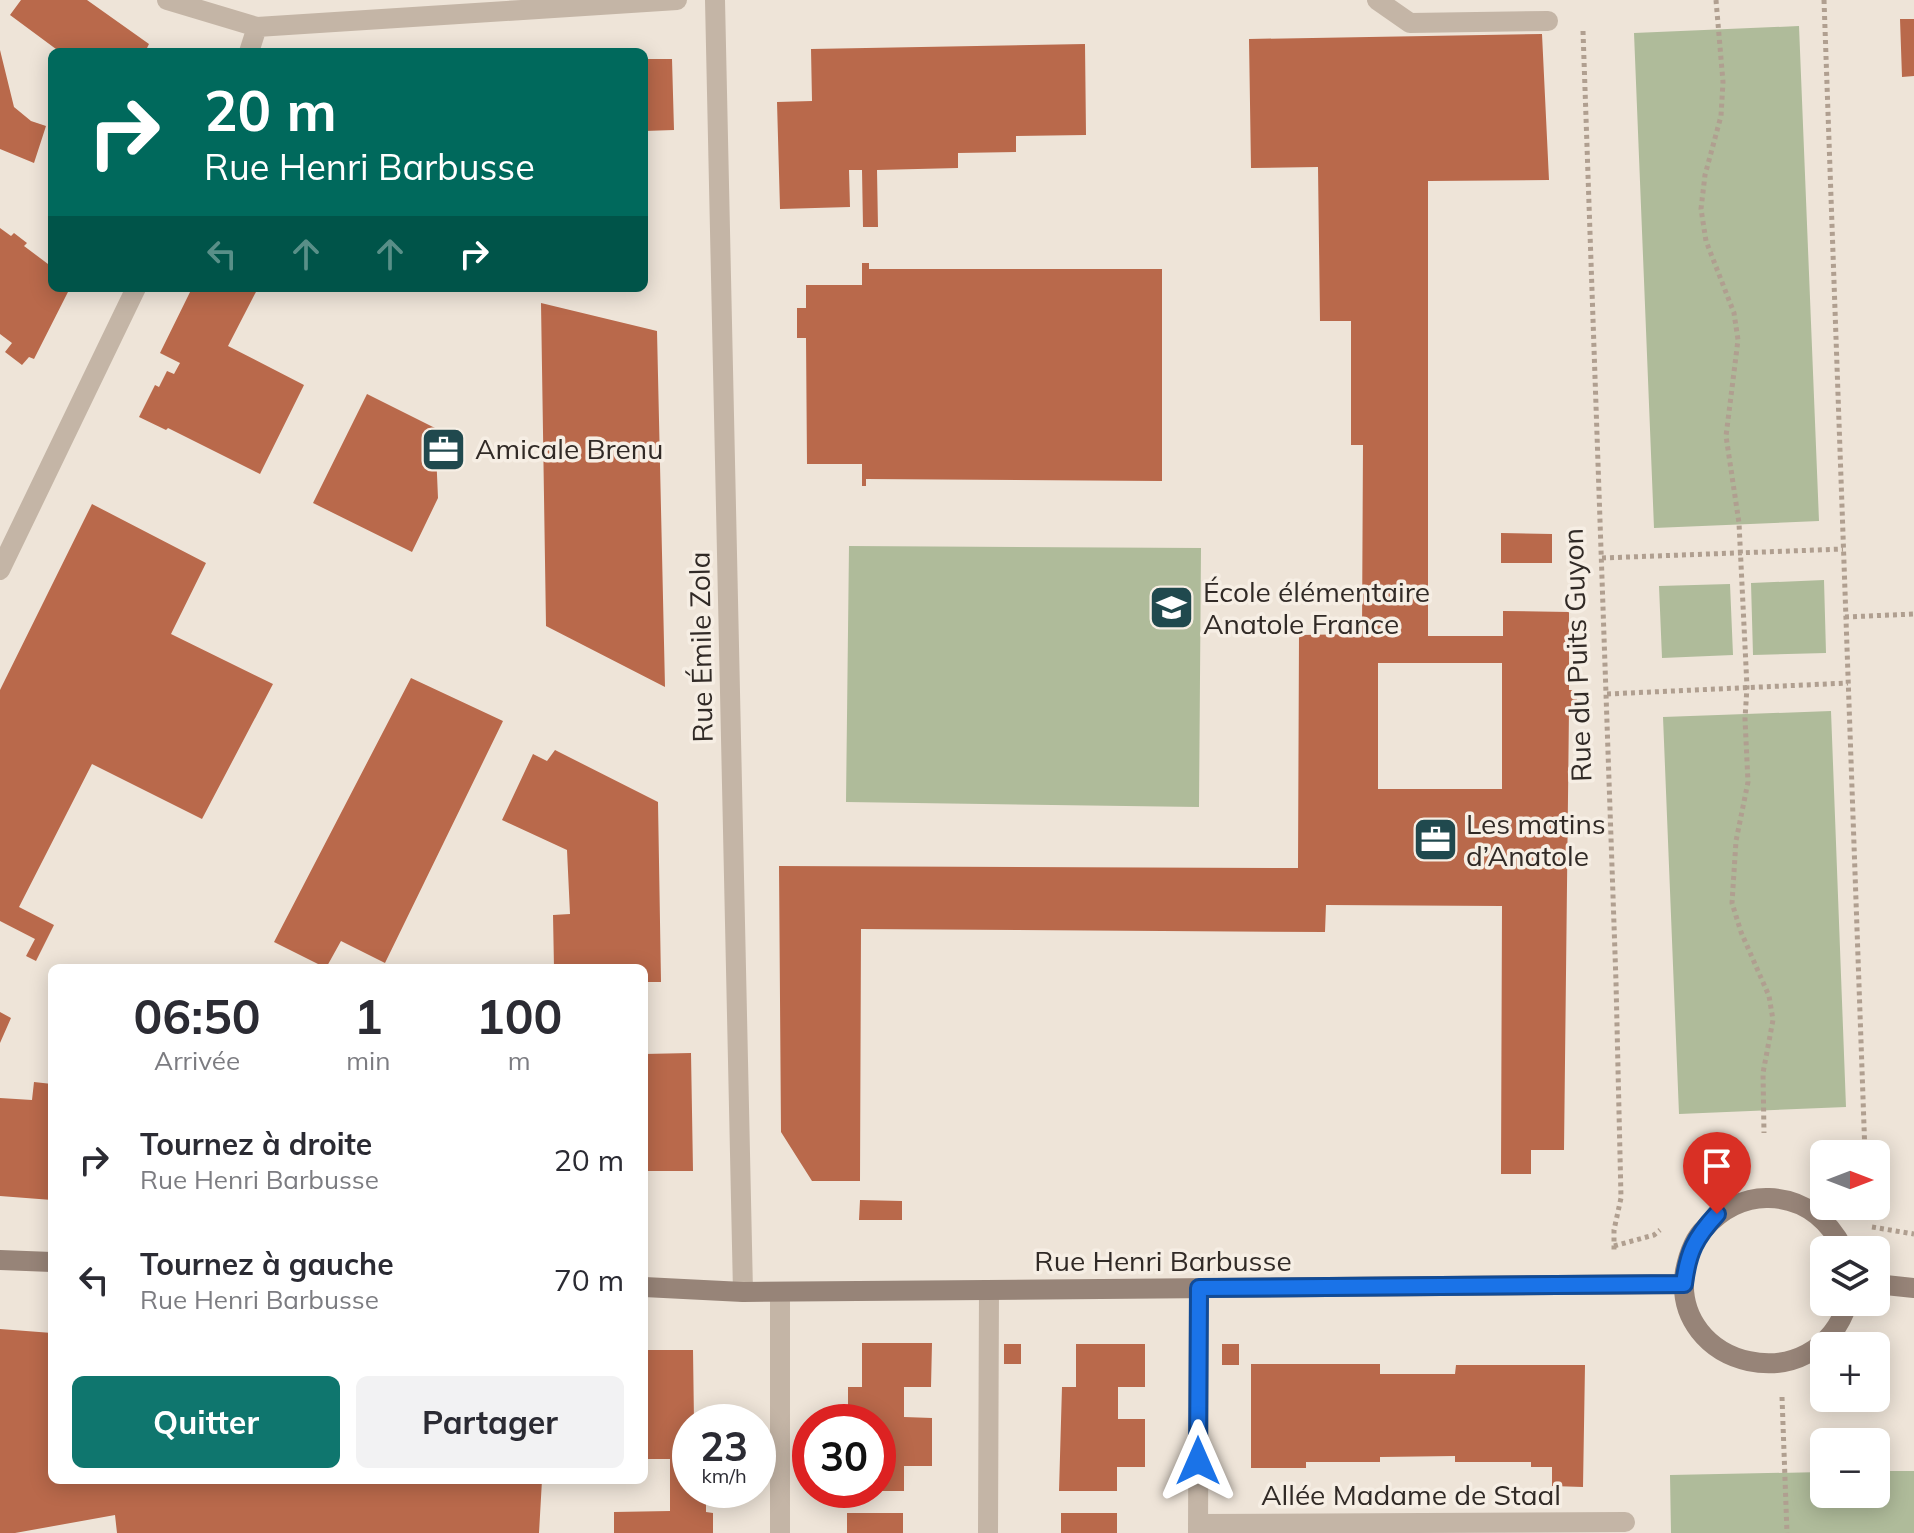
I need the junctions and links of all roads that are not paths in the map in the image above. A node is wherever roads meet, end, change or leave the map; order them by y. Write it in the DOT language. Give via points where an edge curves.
graph roads {
  1 [pos="167,0"];
  2 [pos="677,0"];
  3 [pos="715,0"];
  4 [pos="1377,0"];
  5 [pos="1548,21"];
  6 [pos="257,27"];
  7 [pos="250,48"];
  8 [pos="134,292"];
  9 [pos="0,570"];
  10 [pos="1837,1236"];
  11 [pos="0,1260"];
  12 [pos="48,1262"];
  13 [pos="1684,1284"];
  14 [pos="1890,1285"];
  15 [pos="648,1287"];
  16 [pos="1199,1288"];
  17 [pos="1914,1288"];
  18 [pos="989,1290"];
  19 [pos="743,1292"];
  20 [pos="780,1292"];
  21 [pos="1842,1316"];
  22 [pos="1625,1522"];
  23 [pos="1198,1528"];
  24 [pos="780,1533"];
  25 [pos="988,1533"];
  1 -- 6 [label="street"];
  2 -- 6 [label="street"];
  3 -- 19 [label="street, Rue Émile Zola"];
  4 -- 5 [label="street" via="1410,23"];
  6 -- 7 [label="street"];
  8 -- 9 [label="street"];
  10 -- 13 [label="street" via="1816,1213 1792,1201 1766,1197 1740,1202 1717,1214 1699,1234"];
  11 -- 12 [label="street"];
  13 -- 16 [label="street, Rue Henri Barbusse"];
  13 -- 21 [label="street" via="1689,1311 1704,1335 1726,1354 1752,1363 1780,1364 1802,1357 1822,1345"];
  14 -- 17 [label="street"];
  15 -- 19 [label="street, Rue Henri Barbusse"];
  16 -- 18 [label="street, Rue Henri Barbusse"];
  16 -- 23 [label="street"];
  18 -- 20 [label="street, Rue Henri Barbusse"];
  18 -- 25 [label="street"];
  19 -- 20 [label="street, Rue Henri Barbusse"];
  20 -- 24 [label="street"];
  22 -- 23 [label="street, Allée Madame de Staal"];
}
